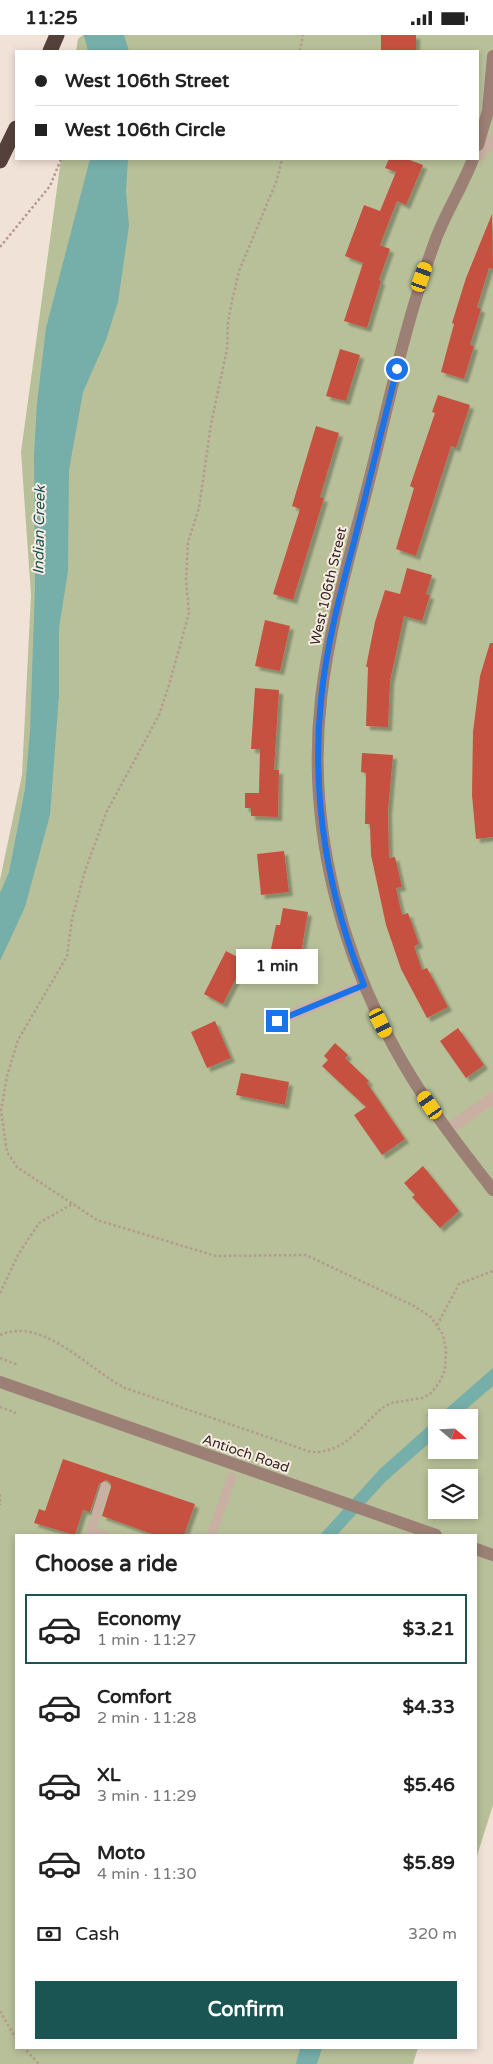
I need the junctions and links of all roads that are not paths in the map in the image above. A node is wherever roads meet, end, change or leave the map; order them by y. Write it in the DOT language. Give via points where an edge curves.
graph roads {
  1 [pos="57,35"];
  2 [pos="50,50"];
  3 [pos="493,56"];
  4 [pos="15,130"];
  5 [pos="493,139"];
  6 [pos="479,142"];
  7 [pos="479,154"];
  8 [pos="474,160"];
  9 [pos="0,161"];
  10 [pos="364,985"];
  11 [pos="277,1021"];
  12 [pos="493,1098"];
  13 [pos="447,1130"];
  14 [pos="493,1190"];
  15 [pos="0,1382"];
  16 [pos="0,1388"];
  17 [pos="46,1400"];
  18 [pos="232,1477"];
  19 [pos="105,1486"];
  20 [pos="101,1534"];
  21 [pos="211,1534"];
  22 [pos="433,1534"];
  23 [pos="477,1549"];
  24 [pos="493,1555"];
  1 -- 2 [label="highway"];
  3 -- 6 [label="street" via="488,111"];
  4 -- 9 [label="highway"];
  5 -- 7 [label="street"];
  8 -- 10 [label="street, West 106th Street" via="435,240 416,296 326,660 318,763 320,807 335,899"];
  10 -- 11 [label="street"];
  10 -- 13 [label="street, West 106th Street" via="408,1071"];
  12 -- 13 [label="street"];
  13 -- 14 [label="street, West 106th Street"];
  15 -- 17 [label="street, Antioch Road"];
  16 -- 17 [label="street, Antioch Road"];
  17 -- 22 [label="street, Antioch Road"];
  18 -- 21 [label="lane"];
  19 -- 20 [label="lane" via="91,1531"];
  23 -- 24 [label="street"];
}
